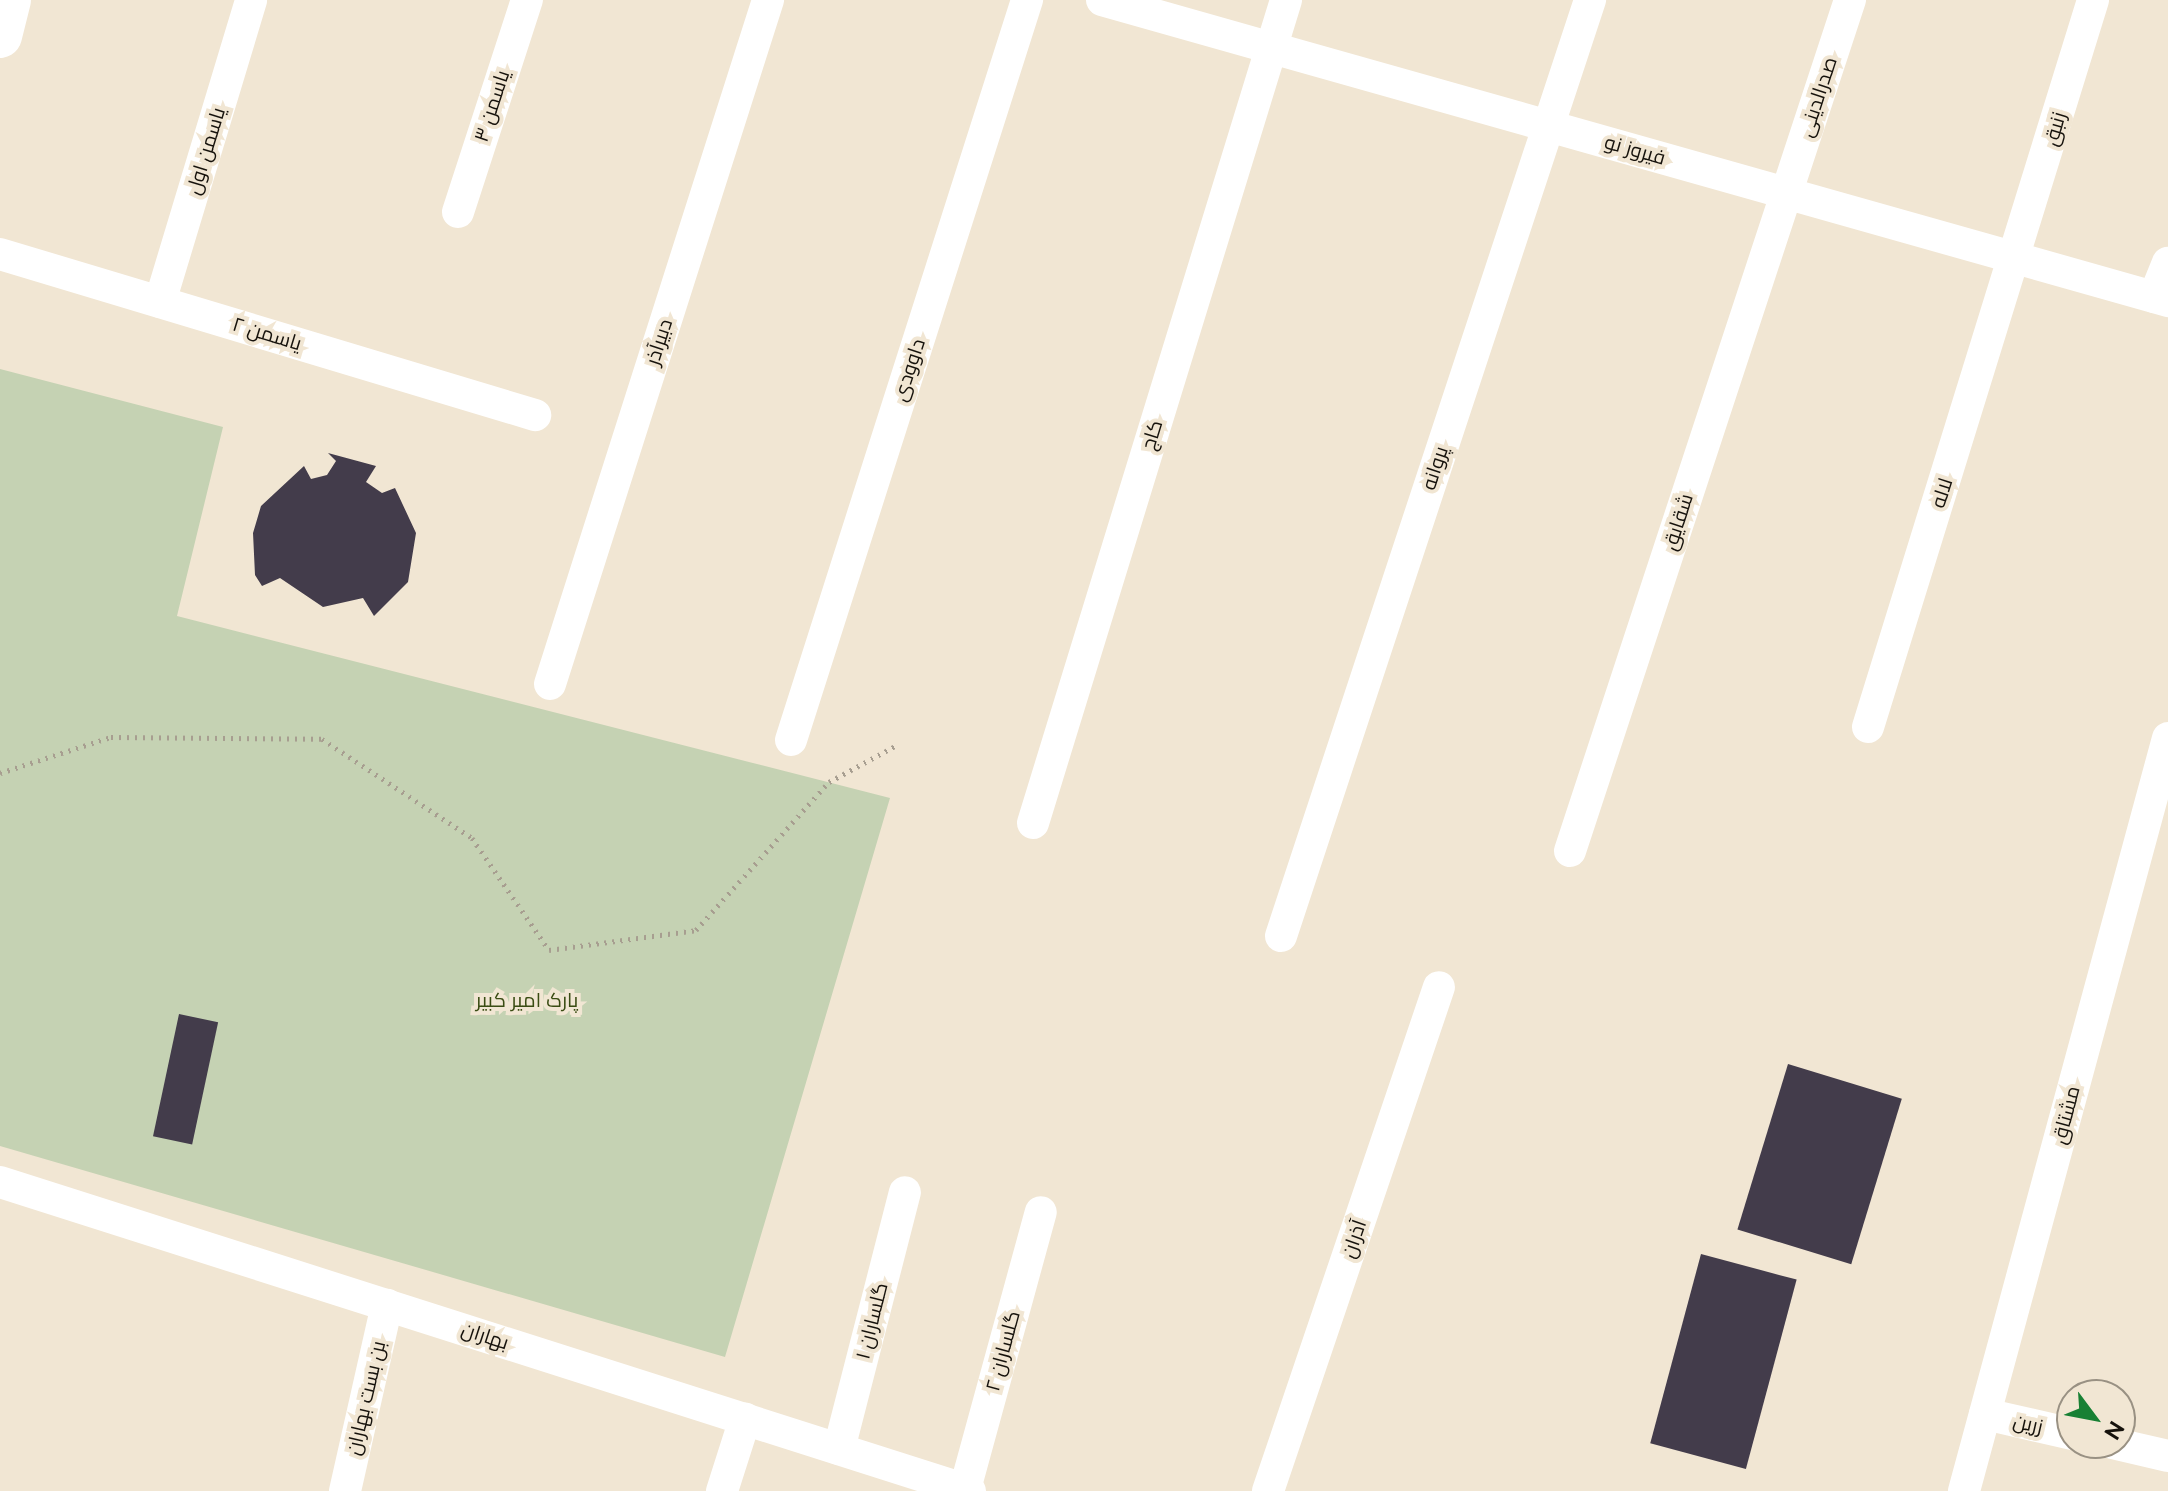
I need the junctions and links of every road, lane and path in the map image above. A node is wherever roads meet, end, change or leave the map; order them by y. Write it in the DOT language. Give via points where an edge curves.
graph roads {
  1 [pos="9,0"];
  2 [pos="251,0"];
  3 [pos="527,0"];
  4 [pos="768,0"];
  5 [pos="1027,0"];
  6 [pos="1102,0"];
  7 [pos="1286,0"];
  8 [pos="1590,0"];
  9 [pos="1850,0"];
  10 [pos="2093,0"];
  11 [pos="0,36"];
  12 [pos="1271,48"];
  13 [pos="1548,126"];
  14 [pos="1787,193"];
  15 [pos="458,212"];
  16 [pos="0,254"];
  17 [pos="2017,258"];
  18 [pos="2168,263"];
  19 [pos="2161,299"];
  20 [pos="160,302"];
  21 [pos="535,415"];
  22 [pos="550,684"];
  23 [pos="1868,727"];
  24 [pos="2168,738"];
  25 [pos="791,740"];
  26 [pos="895,746"];
  27 [pos="0,773"];
  28 [pos="1033,823"];
  29 [pos="1570,851"];
  30 [pos="1281,936"];
  31 [pos="1439,987"];
  32 [pos="0,1182"];
  33 [pos="905,1192"];
  34 [pos="1041,1212"];
  35 [pos="387,1305"];
  36 [pos="1985,1414"];
  37 [pos="745,1419"];
  38 [pos="2056,1430"];
  39 [pos="839,1449"];
  40 [pos="2136,1449"];
  41 [pos="2168,1456"];
  42 [pos="953,1488"];
  43 [pos="345,1491"];
  44 [pos="722,1491"];
  45 [pos="1268,1491"];
  46 [pos="1964,1491"];
  1 -- 11 [label="main road"];
  2 -- 20 [label="street, یاسمن اول"];
  3 -- 15 [label="street, یاسمن ۳"];
  4 -- 22 [label="street, دبیرآذر"];
  5 -- 25 [label="street, داوودی"];
  6 -- 12 [label="street, فیروز نو"];
  7 -- 12 [label="street, کاج"];
  8 -- 13 [label="street, پروانه"];
  9 -- 14 [label="street, صدرالدینی"];
  10 -- 17 [label="street, زنبق"];
  12 -- 13 [label="street, فیروز نو"];
  12 -- 28 [label="street, کاج"];
  13 -- 14 [label="street, فیروز نو"];
  13 -- 30 [label="street, پروانه"];
  14 -- 17 [label="street, فیروز نو"];
  14 -- 29 [label="street, شقایق"];
  16 -- 20 [label="street, یاسمن ۲"];
  17 -- 19 [label="street, فیروز نو"];
  17 -- 23 [label="street, لاله"];
  18 -- 19 [label="street"];
  20 -- 21 [label="street, یاسمن ۲"];
  24 -- 36 [label="street, مشتاق"];
  26 -- 27 [label="path" via="829,782 696,930 549,950 472,838 322,739 111,737"];
  31 -- 45 [label="street, آذران"];
  32 -- 35 [label="street, بهاران"];
  33 -- 39 [label="street, گلساران ۱"];
  34 -- 42 [label="street, گلساران ۲"];
  35 -- 37 [label="street, بهاران"];
  35 -- 43 [label="street, بن بست بهاران"];
  36 -- 38 [label="street, زرین"];
  36 -- 46 [label="street, مشتاق"];
  37 -- 39 [label="street, بهاران"];
  37 -- 44 [label="street"];
  39 -- 42 [label="street, بهاران"];
  40 -- 41 [label="street"];
}
